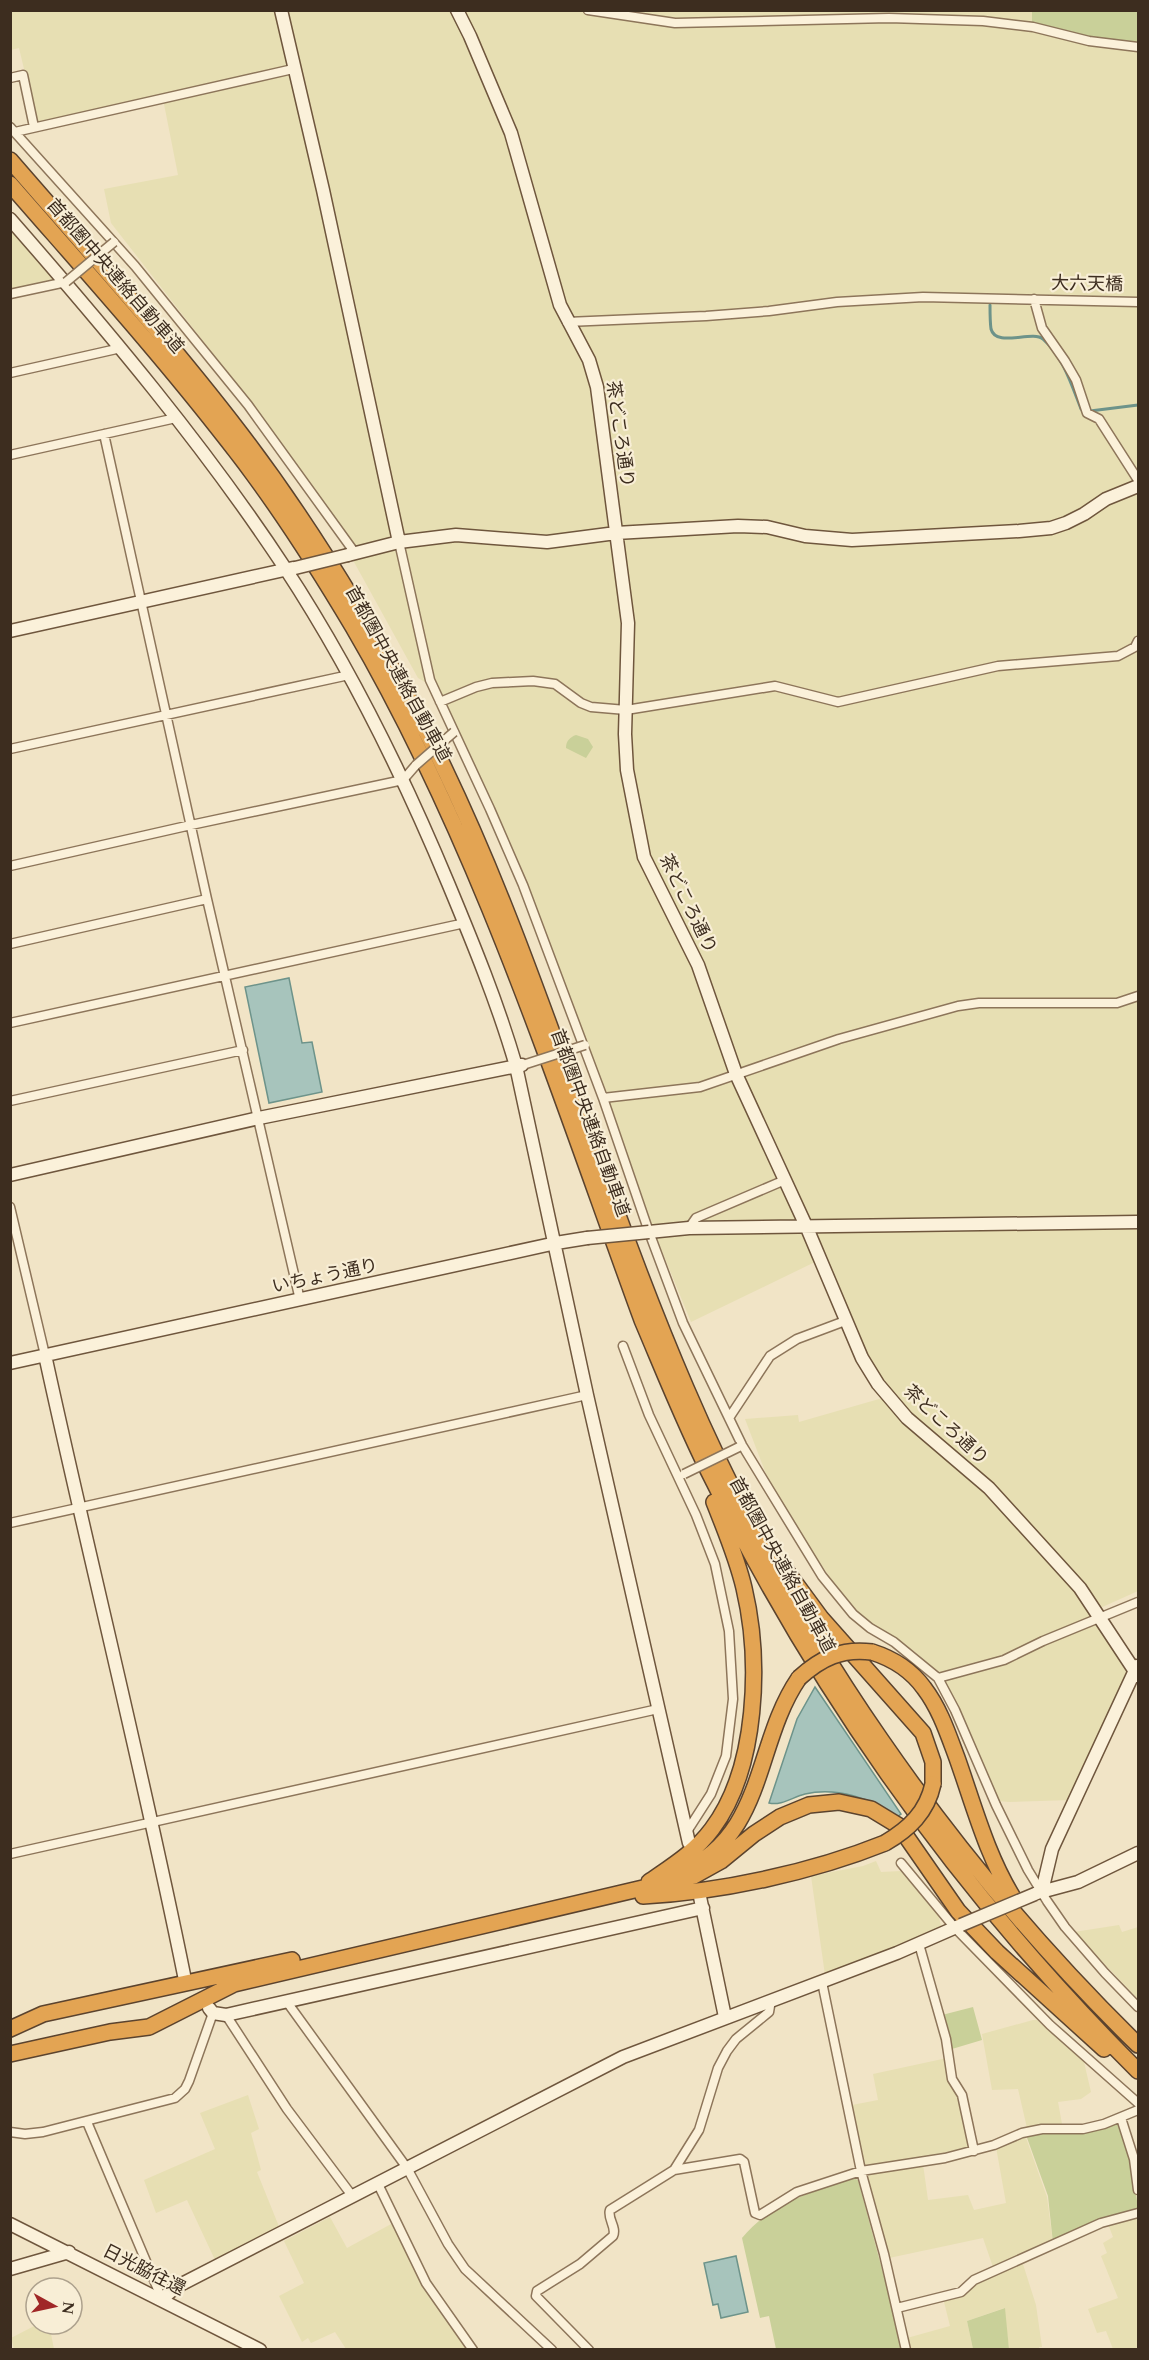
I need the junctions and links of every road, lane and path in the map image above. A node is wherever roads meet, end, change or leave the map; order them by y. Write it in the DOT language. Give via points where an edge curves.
graph roads {
  1 [pos="281,10"];
  2 [pos="457,10"];
  3 [pos="588,10"];
  4 [pos="1138,47"];
  5 [pos="293,69"];
  6 [pos="10,78"];
  7 [pos="34,127"];
  8 [pos="13,130"];
  9 [pos="10,160"];
  10 [pos="10,184"];
  11 [pos="10,219"];
  12 [pos="114,242"];
  13 [pos="66,282"];
  14 [pos="10,294"];
  15 [pos="1034,299"];
  16 [pos="1138,302"];
  17 [pos="567,322"];
  18 [pos="121,348"];
  19 [pos="10,373"];
  20 [pos="176,418"];
  21 [pos="104,434"];
  22 [pos="10,454"];
  23 [pos="1138,480"];
  24 [pos="1138,486"];
  25 [pos="616,534"];
  26 [pos="399,542"];
  27 [pos="351,554"];
  28 [pos="290,569"];
  29 [pos="142,600"];
  30 [pos="10,631"];
  31 [pos="1138,641"];
  32 [pos="349,675"];
  33 [pos="440,702"];
  34 [pos="626,710"];
  35 [pos="167,714"];
  36 [pos="454,732"];
  37 [pos="10,749"];
  38 [pos="403,780"];
  39 [pos="190,825"];
  40 [pos="10,866"];
  41 [pos="207,899"];
  42 [pos="465,923"];
  43 [pos="10,944"];
  44 [pos="225,975"];
  45 [pos="1138,996"];
  46 [pos="10,1023"];
  47 [pos="585,1045"];
  48 [pos="243,1050"];
  49 [pos="521,1065"];
  50 [pos="736,1074"];
  51 [pos="603,1098"];
  52 [pos="10,1101"];
  53 [pos="259,1118"];
  54 [pos="10,1175"];
  55 [pos="785,1180"];
  56 [pos="10,1207"];
  57 [pos="1138,1222"];
  58 [pos="689,1228"];
  59 [pos="807,1228"];
  60 [pos="649,1232"];
  61 [pos="556,1243"];
  62 [pos="300,1300"];
  63 [pos="845,1321"];
  64 [pos="623,1346"];
  65 [pos="45,1355"];
  66 [pos="10,1363"];
  67 [pos="663,1370"];
  68 [pos="686,1388"];
  69 [pos="587,1395"];
  70 [pos="729,1418"];
  71 [pos="741,1446"];
  72 [pos="681,1475"];
  73 [pos="79,1509"];
  74 [pos="10,1524"];
  75 [pos="1138,1602"];
  76 [pos="1102,1618"];
  77 [pos="1137,1670"];
  78 [pos="938,1678"];
  79 [pos="658,1709"];
  80 [pos="153,1823"];
  81 [pos="688,1838"];
  82 [pos="1138,1853"];
  83 [pos="10,1854"];
  84 [pos="901,1863"];
  85 [pos="649,1882"];
  86 [pos="1039,1893"];
  87 [pos="604,1898"];
  88 [pos="958,1926"];
  89 [pos="919,1944"];
  90 [pos="1044,1947"];
  91 [pos="184,1975"];
  92 [pos="822,1982"];
  93 [pos="771,2000"];
  94 [pos="287,2002"];
  95 [pos="1138,2007"];
  96 [pos="211,2011"];
  97 [pos="226,2015"];
  98 [pos="725,2017"];
  99 [pos="10,2029"];
  100 [pos="1138,2045"];
  101 [pos="10,2054"];
  102 [pos="1138,2071"];
  103 [pos="1138,2078"];
  104 [pos="1138,2103"];
  105 [pos="1138,2110"];
  106 [pos="1121,2118"];
  107 [pos="87,2122"];
  108 [pos="10,2132"];
  109 [pos="974,2151"];
  110 [pos="407,2168"];
  111 [pos="674,2170"];
  112 [pos="861,2171"];
  113 [pos="378,2184"];
  114 [pos="1138,2190"];
  115 [pos="353,2197"];
  116 [pos="1138,2213"];
  117 [pos="10,2224"];
  118 [pos="69,2252"];
  119 [pos="10,2269"];
  120 [pos="162,2299"];
  121 [pos="897,2308"];
  122 [pos="260,2349"];
  123 [pos="472,2349"];
  124 [pos="552,2349"];
  125 [pos="589,2349"];
  126 [pos="906,2349"];
  1 -- 5 [label="street"];
  2 -- 17 [label="street, 茶どころ通り" via="511,133"];
  3 -- 4 [label="street" via="675,23 889,18 983,21"];
  5 -- 7 [label="street"];
  5 -- 26 [label="street" via="323,189"];
  6 -- 7 [label="street" via="23,75"];
  7 -- 8 [label="street"];
  8 -- 12 [label="street"];
  9 -- 68 [label="highway, 首都圏中央連絡自動車道" via="166,341 241,435 306,525 413,707 495,884"];
  10 -- 67 [label="highway, 首都圏中央連絡自動車道" via="230,443 352,626 447,808 490,909"];
  11 -- 13 [label="street"];
  12 -- 13 [label="street, bridge"];
  12 -- 27 [label="street" via="248,405"];
  13 -- 14 [label="street"];
  13 -- 18 [label="street"];
  15 -- 16 [label="street, 大六天橋"];
  15 -- 17 [label="street, 大六天橋" via="880,299 706,316"];
  15 -- 23 [label="street" via="1042,328 1071,370 1087,413 1098,419"];
  17 -- 25 [label="street, 茶どころ通り" via="589,360 597,387"];
  18 -- 19 [label="street"];
  18 -- 20 [label="street"];
  20 -- 21 [label="street"];
  20 -- 28 [label="street"];
  21 -- 22 [label="street"];
  21 -- 29 [label="street"];
  24 -- 25 [label="street" via="1106,499 1066,523 1019,531 852,540 755,526"];
  25 -- 26 [label="street" via="547,542 456,535"];
  25 -- 34 [label="street, 茶どころ通り" via="628,623"];
  26 -- 27 [label="street"];
  26 -- 33 [label="street" via="430,680"];
  27 -- 28 [label="street, bridge"];
  28 -- 29 [label="street"];
  28 -- 32 [label="street"];
  29 -- 30 [label="street"];
  29 -- 35 [label="street"];
  31 -- 34 [label="street" via="1118,656 998,666 838,702 775,686"];
  32 -- 35 [label="street"];
  32 -- 38 [label="street"];
  33 -- 34 [label="street" via="492,683 533,681 555,684 591,707"];
  33 -- 36 [label="street"];
  34 -- 50 [label="street, 茶どころ通り" via="627,770 644,857 698,965"];
  35 -- 37 [label="street"];
  35 -- 39 [label="street"];
  36 -- 38 [label="street, bridge"];
  36 -- 47 [label="street" via="519,874"];
  38 -- 39 [label="street"];
  38 -- 42 [label="street"];
  39 -- 40 [label="street"];
  39 -- 41 [label="street"];
  41 -- 43 [label="street"];
  41 -- 44 [label="street"];
  42 -- 44 [label="street"];
  42 -- 49 [label="street"];
  44 -- 46 [label="street"];
  44 -- 48 [label="street"];
  45 -- 50 [label="street" via="1117,1003 958,1006 839,1039"];
  47 -- 49 [label="street, bridge"];
  47 -- 51 [label="street"];
  48 -- 52 [label="street"];
  48 -- 53 [label="street"];
  49 -- 53 [label="street"];
  49 -- 61 [label="street"];
  50 -- 51 [label="street" via="700,1088"];
  50 -- 55 [label="street, 茶どころ通り"];
  51 -- 60 [label="street"];
  53 -- 54 [label="street"];
  53 -- 62 [label="street"];
  55 -- 58 [label="street" via="696,1218"];
  55 -- 59 [label="street, 茶どころ通り"];
  56 -- 65 [label="street"];
  57 -- 59 [label="street, いちょう通り"];
  58 -- 59 [label="street, いちょう通り"];
  58 -- 60 [label="street, いちょう通り"];
  59 -- 63 [label="street, 茶どころ通り"];
  60 -- 61 [label="street, いちょう通り, bridge"];
  60 -- 70 [label="street" via="683,1323"];
  61 -- 62 [label="street, いちょう通り"];
  61 -- 69 [label="street"];
  62 -- 65 [label="street, いちょう通り"];
  63 -- 70 [label="street" via="797,1339 770,1356"];
  63 -- 76 [label="street, 茶どころ通り" via="878,1384 907,1418 1009,1508"];
  64 -- 72 [label="street" via="649,1415"];
  65 -- 66 [label="street, いちょう通り"];
  65 -- 73 [label="street"];
  67 -- 85 [label="highway" via="734,1553 751,1622 754,1669 745,1749 724,1810 698,1845"];
  67 -- 102 [label="highway, 首都圏中央連絡自動車道" via="713,1481 774,1596 866,1745 984,1901"];
  68 -- 87 [label="highway, bridge" via="754,1520 790,1576 821,1618 923,1733 933,1762 933,1784 925,1807 900,1834 843,1858 724,1887"];
  68 -- 90 [label="highway, 首都圏中央連絡自動車道" via="748,1518 837,1674 937,1816"];
  69 -- 73 [label="street"];
  69 -- 79 [label="street"];
  70 -- 71 [label="street"];
  71 -- 72 [label="street, bridge"];
  71 -- 78 [label="street" via="822,1576 853,1614"];
  72 -- 81 [label="street" via="715,1564 729,1631 733,1699 726,1756"];
  73 -- 74 [label="street"];
  73 -- 80 [label="street"];
  75 -- 76 [label="street"];
  76 -- 77 [label="street, 茶どころ通り"];
  76 -- 78 [label="street" via="1004,1660"];
  77 -- 86 [label="street" via="1052,1849"];
  78 -- 86 [label="street"];
  79 -- 80 [label="street"];
  79 -- 81 [label="street"];
  80 -- 83 [label="street"];
  80 -- 91 [label="street"];
  82 -- 86 [label="street" via="1078,1882"];
  84 -- 88 [label="street"];
  85 -- 90 [label="highway, bridge" via="681,1872 716,1850 736,1828 751,1801 777,1718 800,1678 830,1656 846,1651 872,1652 899,1663 924,1688 939,1712 1004,1882"];
  85 -- 99 [label="highway" via="43,2014"];
  86 -- 88 [label="street, bridge"];
  86 -- 95 [label="street"];
  87 -- 101 [label="highway" via="234,1984 149,2027"];
  87 -- 103 [label="highway" via="694,1876 780,1817 809,1805 839,1802 871,1809 899,1826 958,1911 996,1952"];
  88 -- 89 [label="street"];
  88 -- 104 [label="street" via="1050,2025"];
  89 -- 92 [label="street"];
  89 -- 109 [label="street"];
  90 -- 100 [label="highway, 首都圏中央連絡自動車道"];
  92 -- 93 [label="street"];
  92 -- 112 [label="street"];
  93 -- 98 [label="street"];
  93 -- 111 [label="street" via="769,2012 727,2051 699,2130"];
  94 -- 97 [label="street"];
  94 -- 98 [label="street" via="701,1903"];
  94 -- 110 [label="street"];
  96 -- 97 [label="street"];
  96 -- 107 [label="street" via="189,2081 180,2095"];
  97 -- 115 [label="street" via="287,2109"];
  98 -- 110 [label="street" via="623,2057"];
  105 -- 106 [label="street"];
  106 -- 109 [label="street" via="1083,2129 1022,2133"];
  106 -- 114 [label="street" via="1134,2159"];
  107 -- 108 [label="street" via="25,2134"];
  107 -- 120 [label="street"];
  109 -- 112 [label="street"];
  110 -- 113 [label="street"];
  110 -- 124 [label="street" via="465,2269"];
  111 -- 112 [label="street" via="740,2159 744,2162 755,2213 760,2215 797,2192"];
  111 -- 125 [label="street" via="610,2210 613,2236 580,2264 537,2291 536,2296"];
  112 -- 121 [label="street"];
  113 -- 115 [label="street"];
  113 -- 123 [label="street" via="429,2289"];
  115 -- 120 [label="street" via="176,2288"];
  116 -- 121 [label="street" via="1101,2223 974,2280 961,2292"];
  117 -- 118 [label="street, 日光脇往還"];
  118 -- 119 [label="street"];
  118 -- 120 [label="street, 日光脇往還"];
  120 -- 122 [label="street, 日光脇往還"];
  121 -- 126 [label="street"];
}
